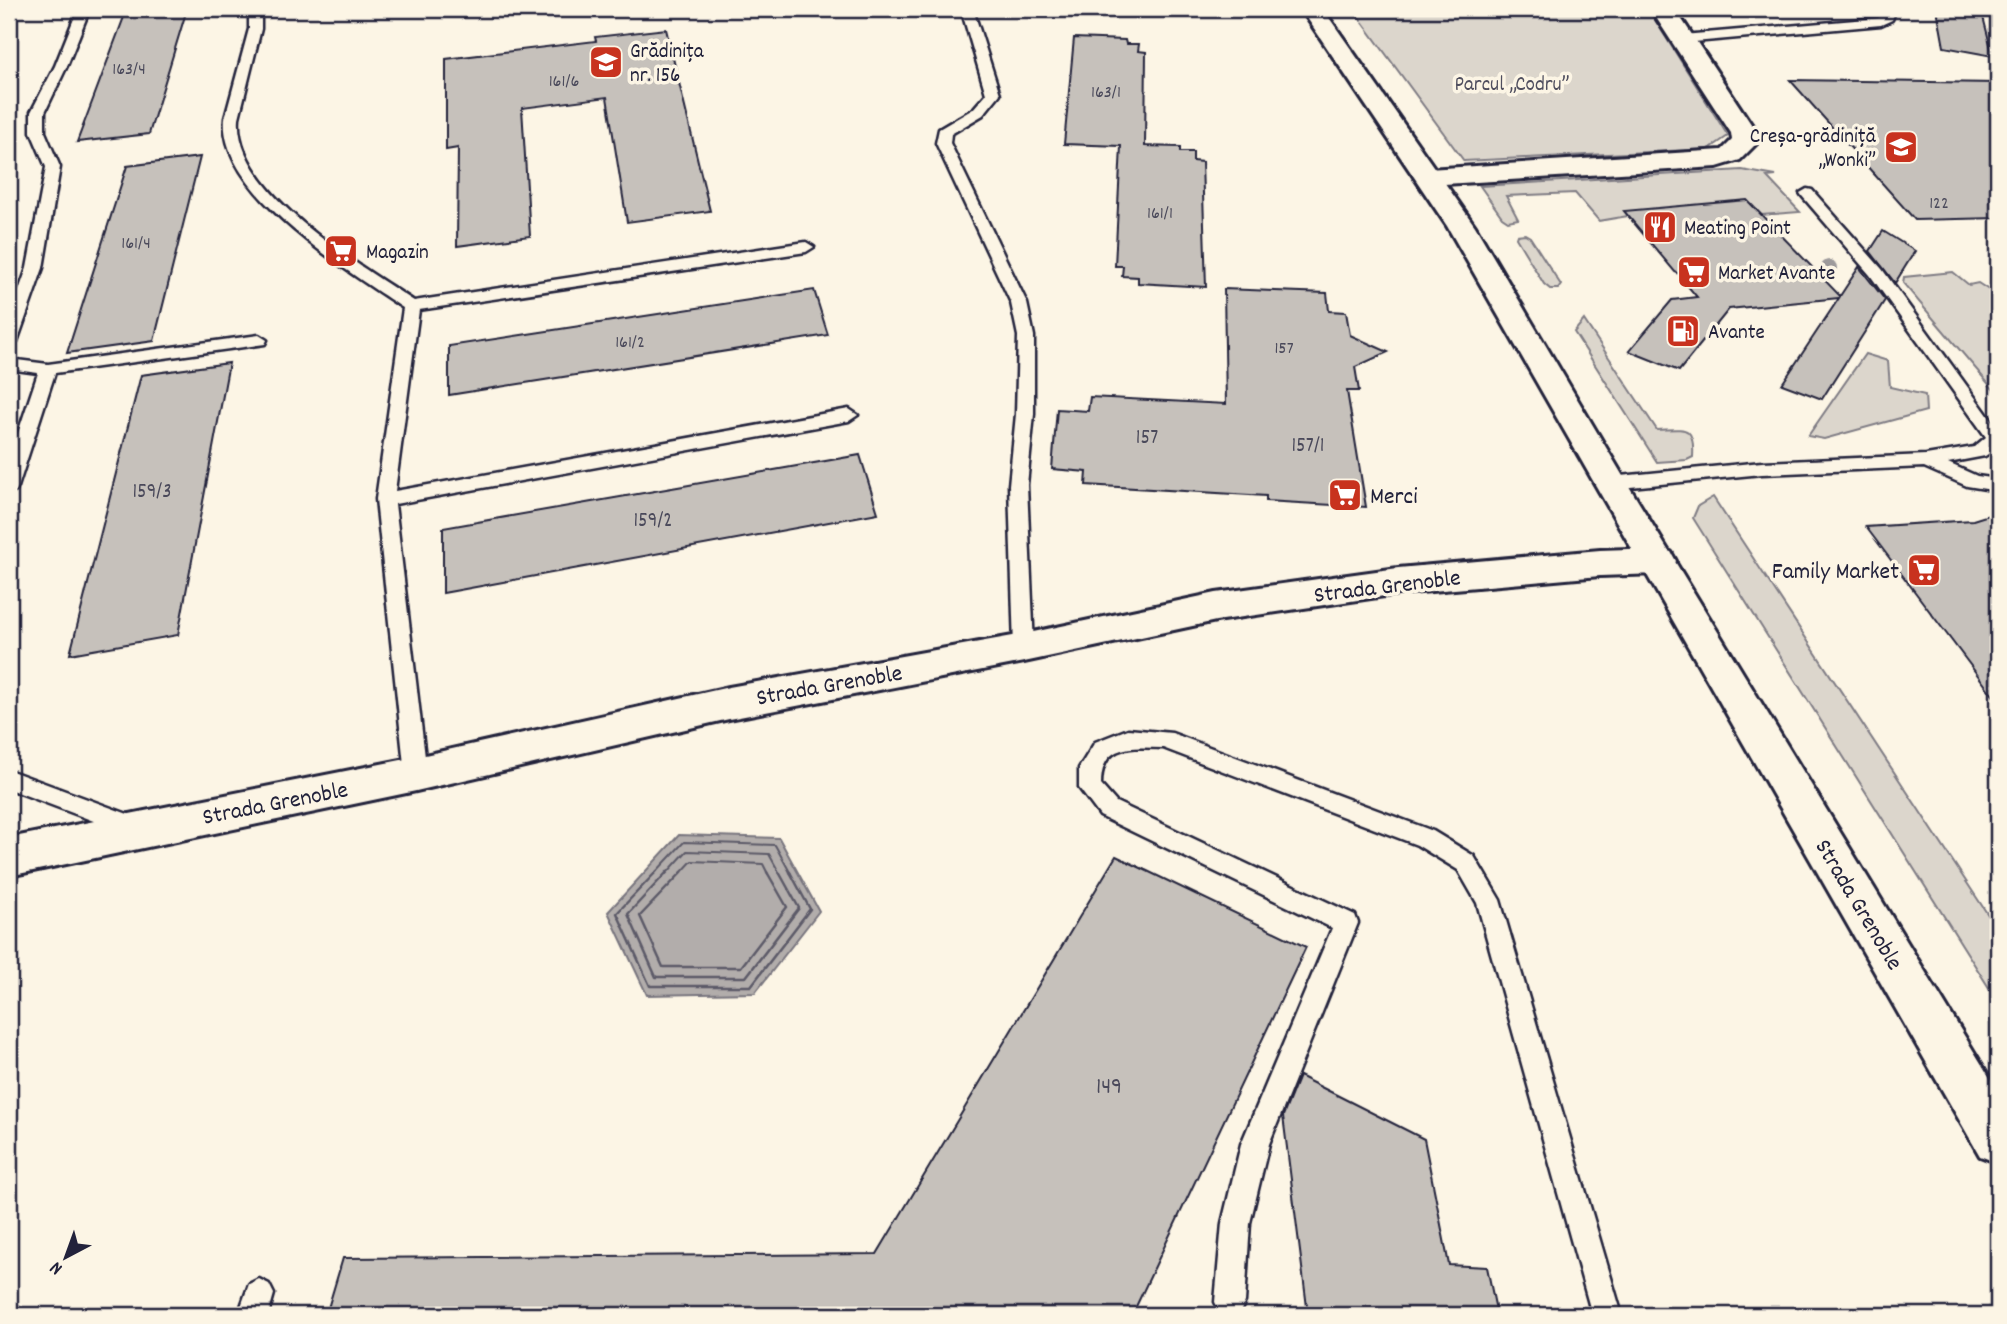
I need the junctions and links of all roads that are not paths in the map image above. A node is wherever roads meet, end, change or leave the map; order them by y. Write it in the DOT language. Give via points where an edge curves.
graph roads {
  1 [pos="80,9"];
  2 [pos="248,9"];
  3 [pos="967,9"];
  4 [pos="1312,9"];
  5 [pos="1664,9"];
  6 [pos="1890,9"];
  7 [pos="1683,39"];
  8 [pos="1427,177"];
  9 [pos="1807,193"];
  10 [pos="806,247"];
  11 [pos="411,306"];
  12 [pos="259,340"];
  13 [pos="9,342"];
  14 [pos="9,364"];
  15 [pos="48,369"];
  16 [pos="849,415"];
  17 [pos="1926,461"];
  18 [pos="1610,484"];
  19 [pos="1998,485"];
  20 [pos="9,487"];
  21 [pos="385,499"];
  22 [pos="1658,561"];
  23 [pos="1024,648"];
  24 [pos="416,774"];
  25 [pos="9,779"];
  26 [pos="141,829"];
  27 [pos="9,857"];
  28 [pos="1998,1138"];
  29 [pos="1230,1302"];
  30 [pos="1607,1315"];
  1 -- 13 [label="lane" via="61,66 38,112 37,132 53,167 35,268"];
  2 -- 11 [label="lane" via="255,15 255,29 231,125 234,149 248,176 286,214"];
  3 -- 23 [label="lane" via="993,94 976,115 944,132 943,143 1019,303 1026,336 1018,485"];
  4 -- 8 [label="street, Strada Grenoble"];
  5 -- 7 [label="street"];
  6 -- 7 [label="lane" via="1881,21"];
  7 -- 8 [label="street" via="1737,120 1745,142 1731,155"];
  8 -- 18 [label="street, Strada Grenoble" via="1461,226"];
  9 -- 17 [label="lane" via="1876,272 1995,437 1979,452"];
  10 -- 11 [label="lane"];
  11 -- 21 [label="lane"];
  12 -- 15 [label="lane"];
  14 -- 15 [label="lane"];
  15 -- 20 [label="lane"];
  16 -- 21 [label="lane"];
  17 -- 18 [label="lane" via="1762,468"];
  17 -- 19 [label="lane" via="1974,482"];
  18 -- 22 [label="street, Strada Grenoble"];
  21 -- 24 [label="lane"];
  22 -- 23 [label="street, Strada Grenoble" via="1398,581 1216,607"];
  22 -- 28 [label="street, Strada Grenoble"];
  23 -- 24 [label="street, Strada Grenoble" via="729,703"];
  24 -- 26 [label="street, Strada Grenoble"];
  25 -- 26 [label="lane"];
  26 -- 27 [label="street, Strada Grenoble"];
  29 -- 30 [label="lane" via="1236,1223 1255,1143 1346,923 1108,809 1090,788 1090,768 1103,748 1128,738 1164,739 1425,838 1466,863 1488,900"];
}
